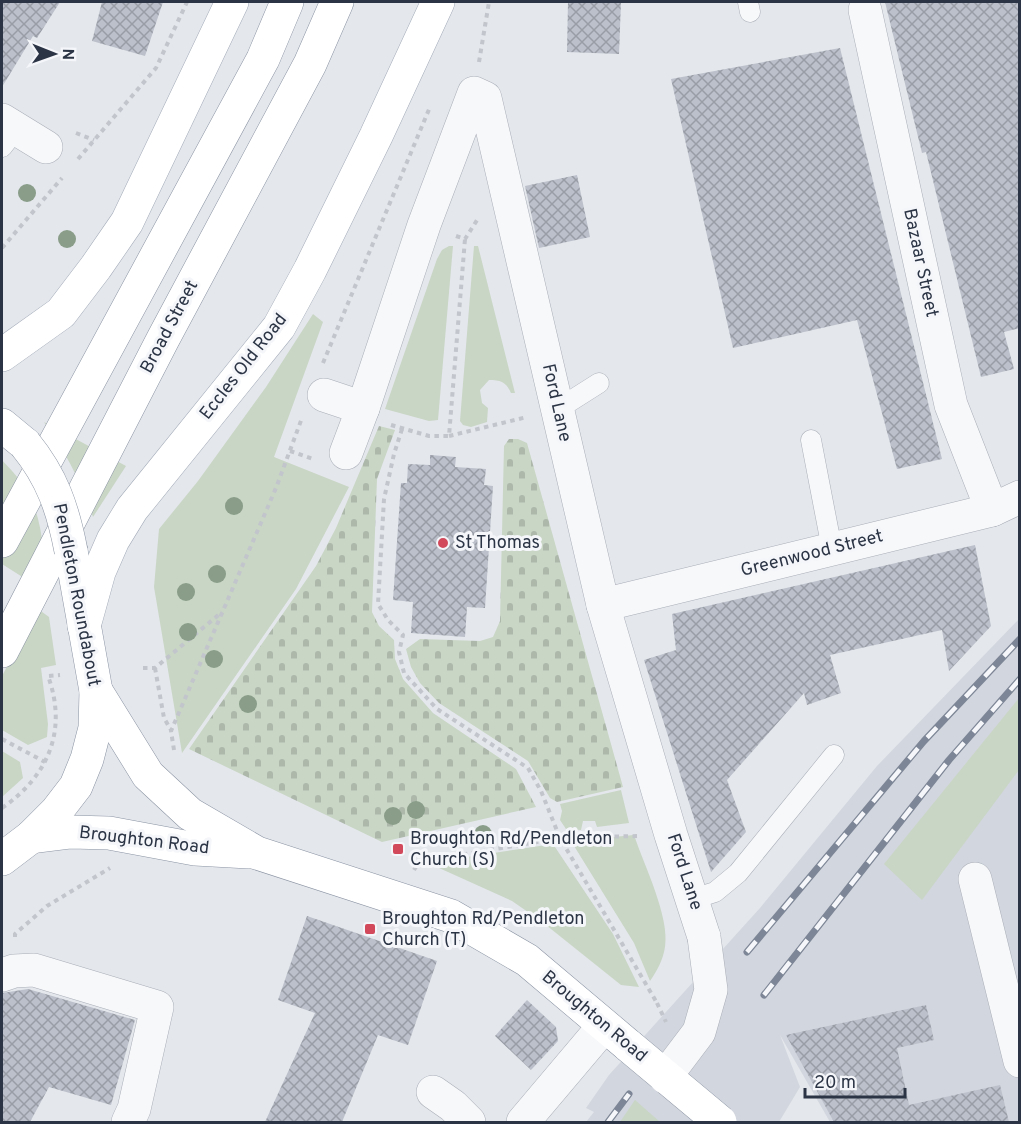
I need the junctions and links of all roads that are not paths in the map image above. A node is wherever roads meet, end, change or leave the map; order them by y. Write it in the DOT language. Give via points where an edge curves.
graph roads {
  1 [pos="232,2"];
  2 [pos="287,2"];
  3 [pos="337,2"];
  4 [pos="438,2"];
  5 [pos="865,10"];
  6 [pos="6,132"];
  7 [pos="59,157"];
  8 [pos="2,355"];
  9 [pos="323,381"];
  10 [pos="599,383"];
  11 [pos="558,410"];
  12 [pos="362,411"];
  13 [pos="13,435"];
  14 [pos="811,440"];
  15 [pos="346,453"];
  16 [pos="1006,504"];
  17 [pos="2,541"];
  18 [pos="832,549"];
  19 [pos="603,605"];
  20 [pos="84,626"];
  21 [pos="2,651"];
  22 [pos="96,691"];
  23 [pos="834,755"];
  24 [pos="30,837"];
  25 [pos="257,853"];
  26 [pos="2,859"];
  27 [pos="975,879"];
  28 [pos="693,899"];
  29 [pos="8,973"];
  30 [pos="616,1036"];
  31 [pos="1020,1061"];
  32 [pos="665,1077"];
  33 [pos="433,1092"];
  34 [pos="128,1122"];
  35 [pos="469,1122"];
  36 [pos="523,1122"];
  37 [pos="720,1122"];
  1 -- 8 [label="main road" via="127,222 62,314"];
  2 -- 17 [label="main road" via="262,59"];
  3 -- 21 [label="main road, Broad Street" via="310,64"];
  4 -- 20 [label="main road, Eccles Old Road" via="371,146 279,327 132,509 99,572"];
  5 -- 16 [label="street, Bazaar Street" via="951,405"];
  6 -- 7 [label="street"];
  9 -- 12 [label="street"];
  10 -- 11 [label="lane"];
  11 -- 12 [label="street, Ford Lane" via="485,98 474,93 424,225"];
  11 -- 19 [label="street, Ford Lane"];
  12 -- 15 [label="street"];
  13 -- 20 [label="main road, Pendleton Roundabout, bridge" via="38,460 50,480 66,526"];
  14 -- 18 [label="lane"];
  16 -- 18 [label="street, Greenwood Street"];
  18 -- 19 [label="street, Greenwood Street"];
  19 -- 28 [label="street, Ford Lane"];
  20 -- 22 [label="main road, Pendleton Roundabout"];
  22 -- 24 [label="main road, Pendleton Roundabout" via="95,728 76,786"];
  22 -- 25 [label="main road, Broughton Road" via="160,788 190,814"];
  23 -- 28 [label="lane" via="738,873 715,892"];
  24 -- 25 [label="main road, Broughton Road" via="109,833 195,849"];
  24 -- 26 [label="main road, Pendleton Roundabout"];
  25 -- 30 [label="main road, Broughton Road" via="452,916 527,960"];
  27 -- 31 [label="street"];
  28 -- 32 [label="street, Ford Lane, bridge" via="704,937 711,990 699,1032"];
  29 -- 34 [label="street" via="34,970 157,1007"];
  30 -- 32 [label="main road, Broughton Road, bridge"];
  30 -- 36 [label="street"];
  32 -- 37 [label="main road, Broughton Road, bridge"];
  33 -- 35 [label="street"];
}
